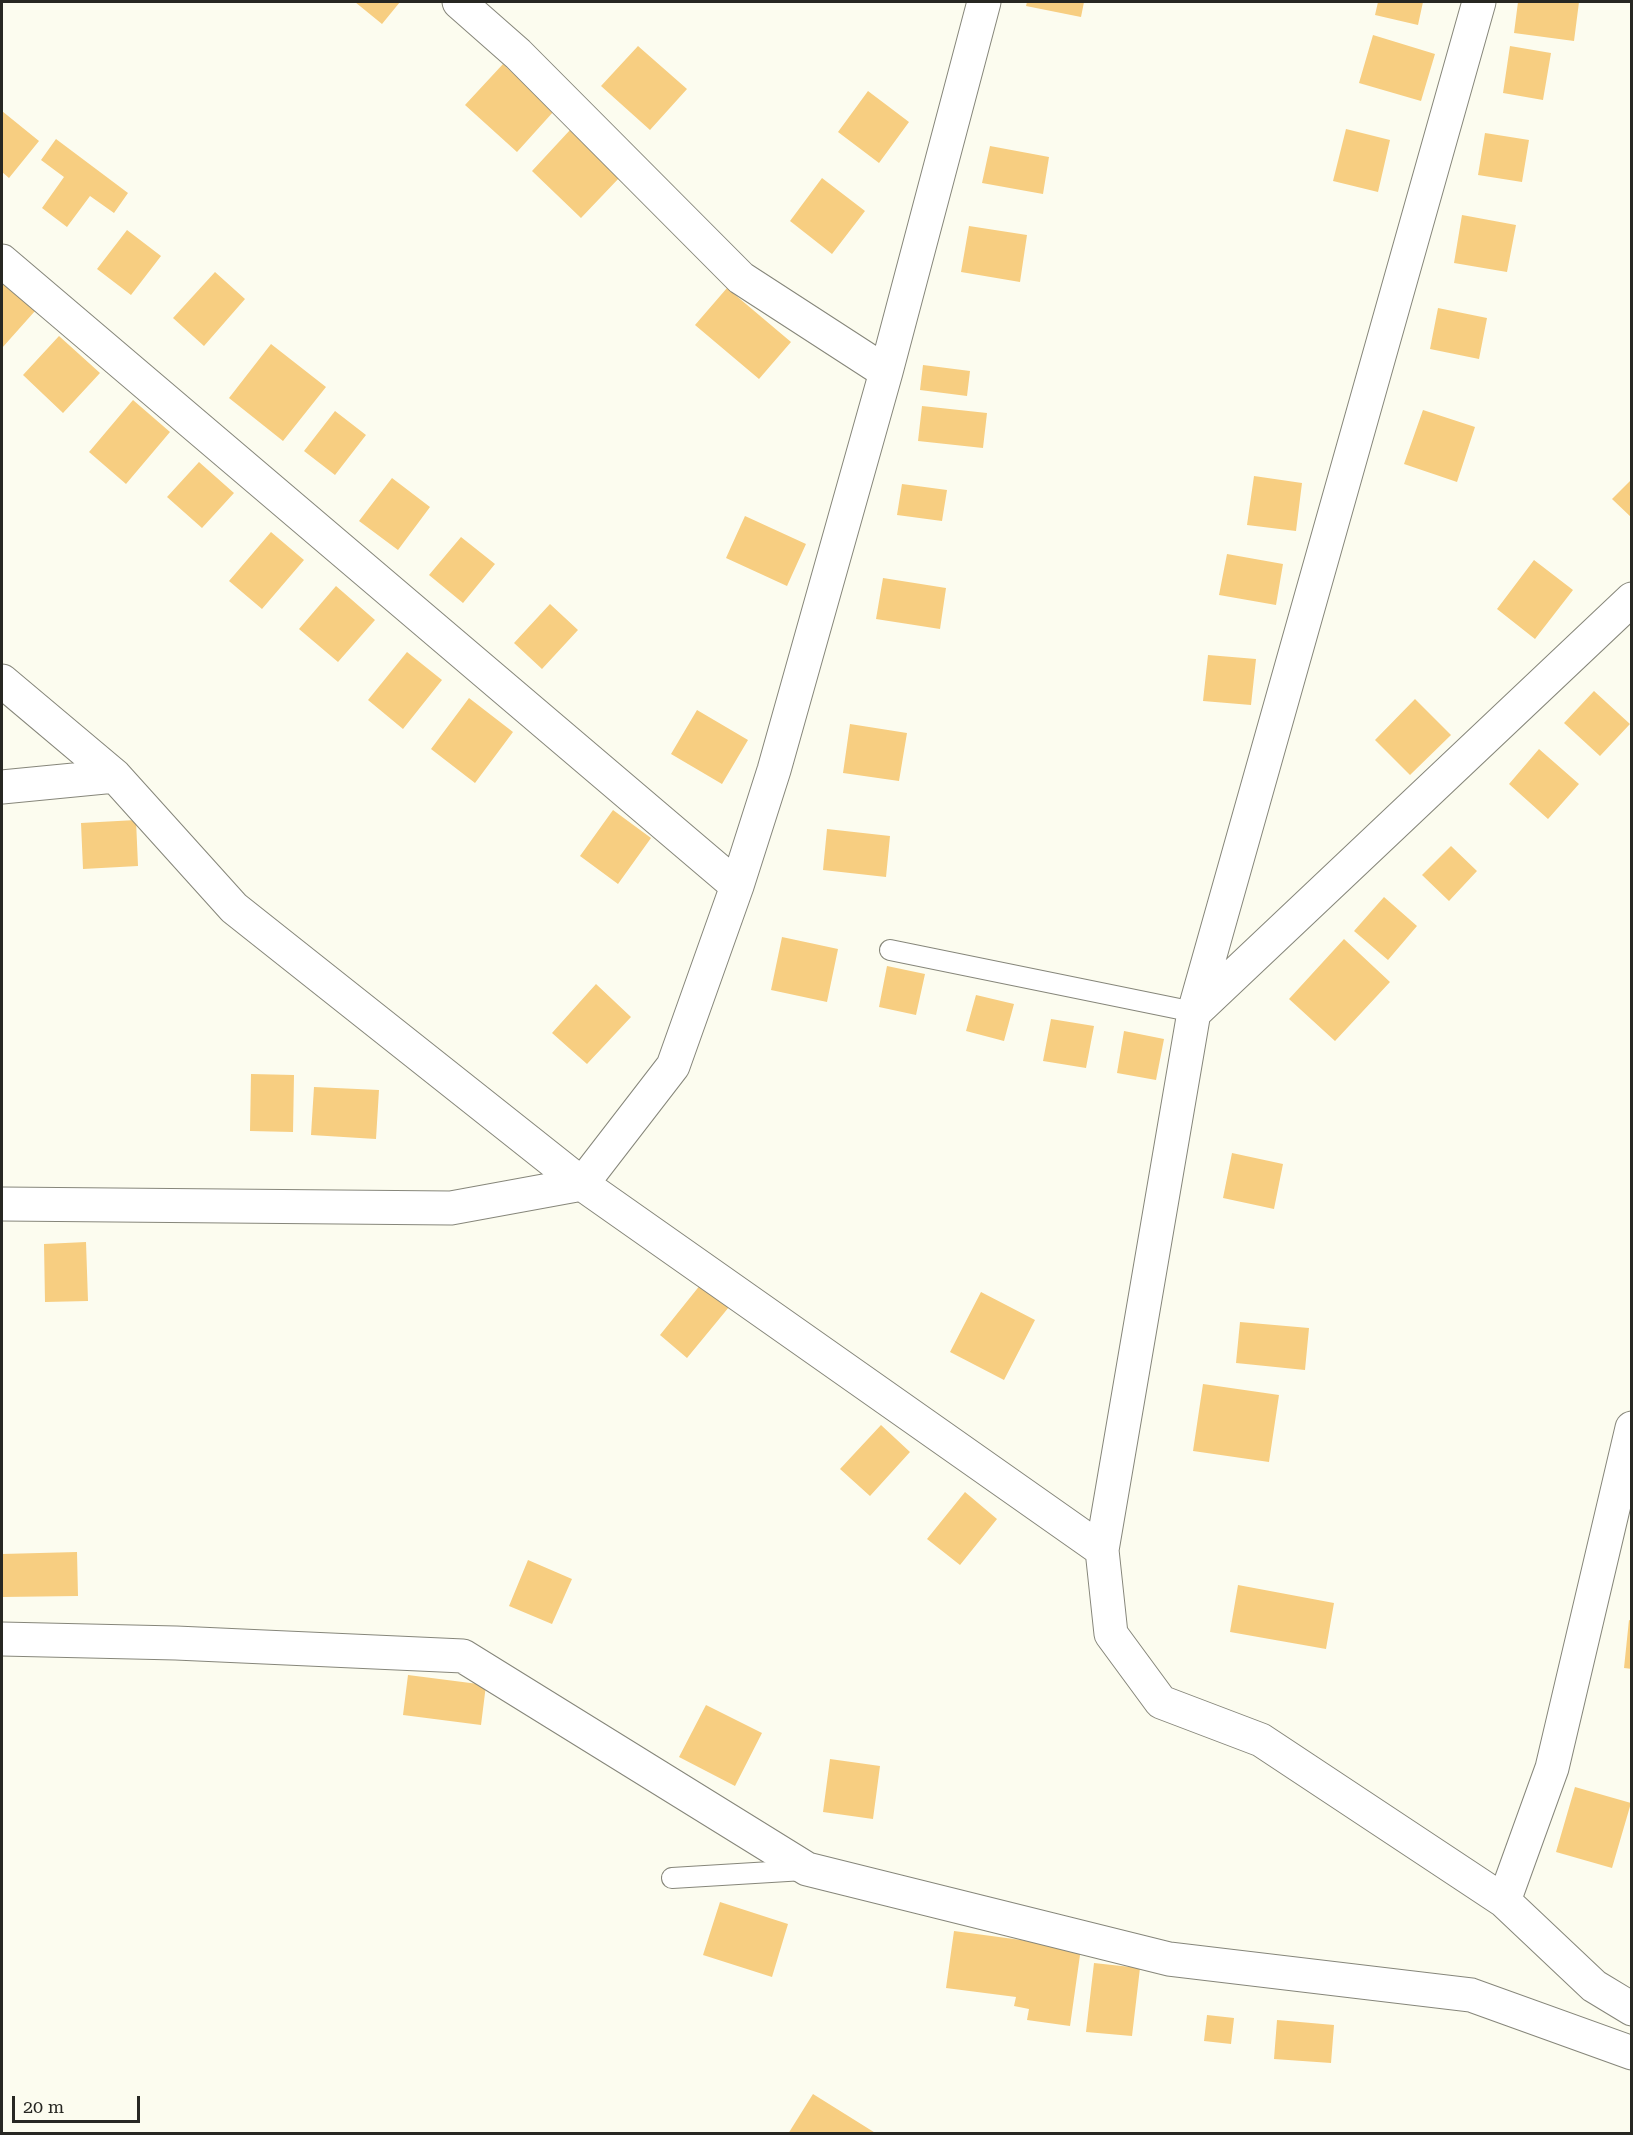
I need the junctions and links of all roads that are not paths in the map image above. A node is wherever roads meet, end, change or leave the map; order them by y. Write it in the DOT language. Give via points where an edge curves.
graph roads {
  1 [pos="459,2"];
  2 [pos="984,2"];
  3 [pos="1479,2"];
  4 [pos="2,261"];
  5 [pos="886,372"];
  6 [pos="1632,599"];
  7 [pos="2,681"];
  8 [pos="115,776"];
  9 [pos="2,787"];
  10 [pos="736,886"];
  11 [pos="890,950"];
  12 [pos="1194,1012"];
  13 [pos="582,1184"];
  14 [pos="2,1204"];
  15 [pos="1632,1428"];
  16 [pos="1102,1550"];
  17 [pos="2,1639"];
  18 [pos="807,1869"];
  19 [pos="672,1878"];
  20 [pos="1504,1901"];
  21 [pos="1632,2008"];
  22 [pos="1632,2053"];
  1 -- 5 [label="street" via="518,54 741,278"];
  2 -- 5 [label="street"];
  3 -- 12 [label="street"];
  4 -- 10 [label="street"];
  5 -- 10 [label="street" via="774,770"];
  6 -- 12 [label="street"];
  7 -- 8 [label="street"];
  8 -- 9 [label="street"];
  8 -- 13 [label="street" via="234,908"];
  10 -- 13 [label="street" via="673,1066"];
  11 -- 12 [label="lane"];
  12 -- 16 [label="street"];
  13 -- 14 [label="street" via="451,1208"];
  13 -- 16 [label="street"];
  15 -- 20 [label="street" via="1552,1768"];
  16 -- 20 [label="street" via="1111,1634 1161,1702 1261,1740"];
  17 -- 18 [label="street" via="463,1656"];
  18 -- 19 [label="lane"];
  18 -- 22 [label="street" via="1169,1959 1471,1995"];
  20 -- 21 [label="street" via="1594,1986"];
}
